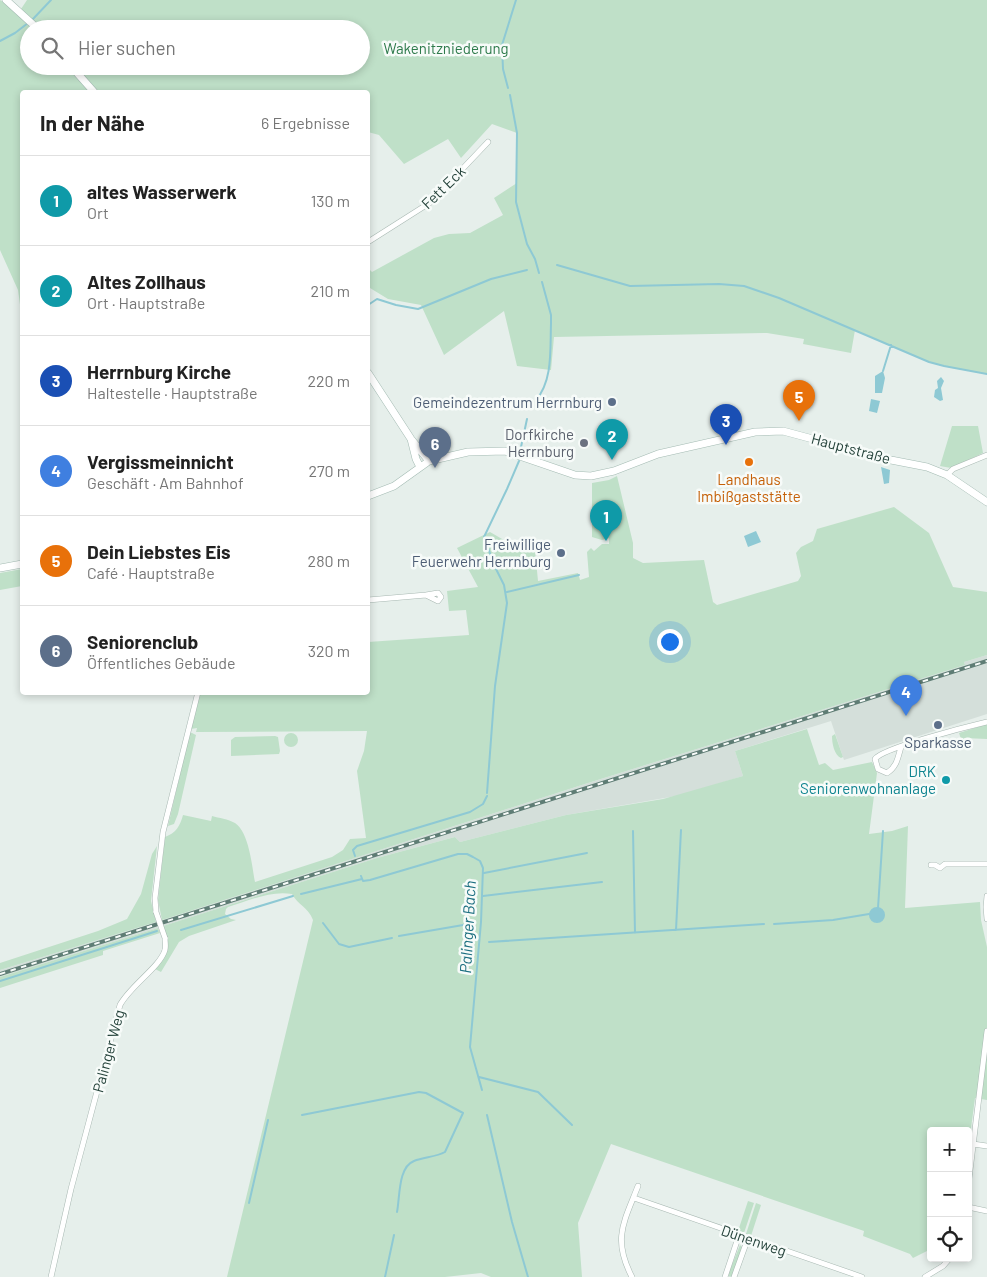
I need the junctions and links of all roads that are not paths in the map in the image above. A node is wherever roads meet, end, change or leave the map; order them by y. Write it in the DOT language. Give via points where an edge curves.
graph roads {
  1 [pos="6,0"];
  2 [pos="28,20"];
  3 [pos="79,75"];
  4 [pos="92,90"];
  5 [pos="488,142"];
  6 [pos="370,241"];
  7 [pos="370,376"];
  8 [pos="410,439"];
  9 [pos="987,455"];
  10 [pos="429,462"];
  11 [pos="420,466"];
  12 [pos="947,475"];
  13 [pos="370,495"];
  14 [pos="987,502"];
  15 [pos="20,564"];
  16 [pos="0,568"];
  17 [pos="426,595"];
  18 [pos="370,600"];
  19 [pos="197,695"];
  20 [pos="987,722"];
  21 [pos="901,747"];
  22 [pos="987,864"];
  23 [pos="931,865"];
  24 [pos="987,896"];
  25 [pos="987,919"];
  26 [pos="987,1031"];
  27 [pos="973,1144"];
  28 [pos="987,1146"];
  29 [pos="970,1172"];
  30 [pos="638,1186"];
  31 [pos="634,1198"];
  32 [pos="972,1208"];
  33 [pos="987,1211"];
  34 [pos="739,1235"];
  35 [pos="748,1238"];
  36 [pos="946,1262"];
  37 [pos="51,1277"];
  38 [pos="632,1277"];
  39 [pos="725,1277"];
  40 [pos="734,1277"];
  41 [pos="862,1277"];
  42 [pos="925,1277"];
  1 -- 2 [label="main road"];
  3 -- 4 [label="main road"];
  5 -- 6 [label="street, Fett Eck" via="431,202"];
  7 -- 8 [label="main road"];
  8 -- 10 [label="main road"];
  8 -- 11 [label="main road"];
  9 -- 12 [label="street" via="953,469"];
  10 -- 11 [label="main road, Hauptstraße"];
  10 -- 12 [label="main road, Hauptstraße" via="468,452 500,451 575,475 591,476 672,450 756,432 783,431 927,467"];
  11 -- 13 [label="main road, Hauptstraße" via="394,486"];
  12 -- 14 [label="main road, Hauptstraße"];
  15 -- 16 [label="main road"];
  17 -- 18 [label="street"];
  19 -- 37 [label="street, Palinger Weg, bridge" via="163,832 155,892 165,949 130,989 120,1006"];
  20 -- 21 [label="street"];
  21 -- 21 [label="street" via="892,770 887,773 878,769 875,759 878,755"];
  22 -- 23 [label="street" via="945,864 940,868"];
  24 -- 25 [label="street"];
  26 -- 27 [label="street"];
  27 -- 28 [label="street"];
  27 -- 29 [label="street"];
  30 -- 31 [label="street"];
  31 -- 34 [label="street, Dünenweg"];
  31 -- 38 [label="street" via="621,1233 623,1258"];
  32 -- 33 [label="street"];
  34 -- 35 [label="street, Dünenweg"];
  34 -- 39 [label="street"];
  35 -- 40 [label="street"];
  35 -- 41 [label="street, Dünenweg"];
  36 -- 42 [label="street"];
}
